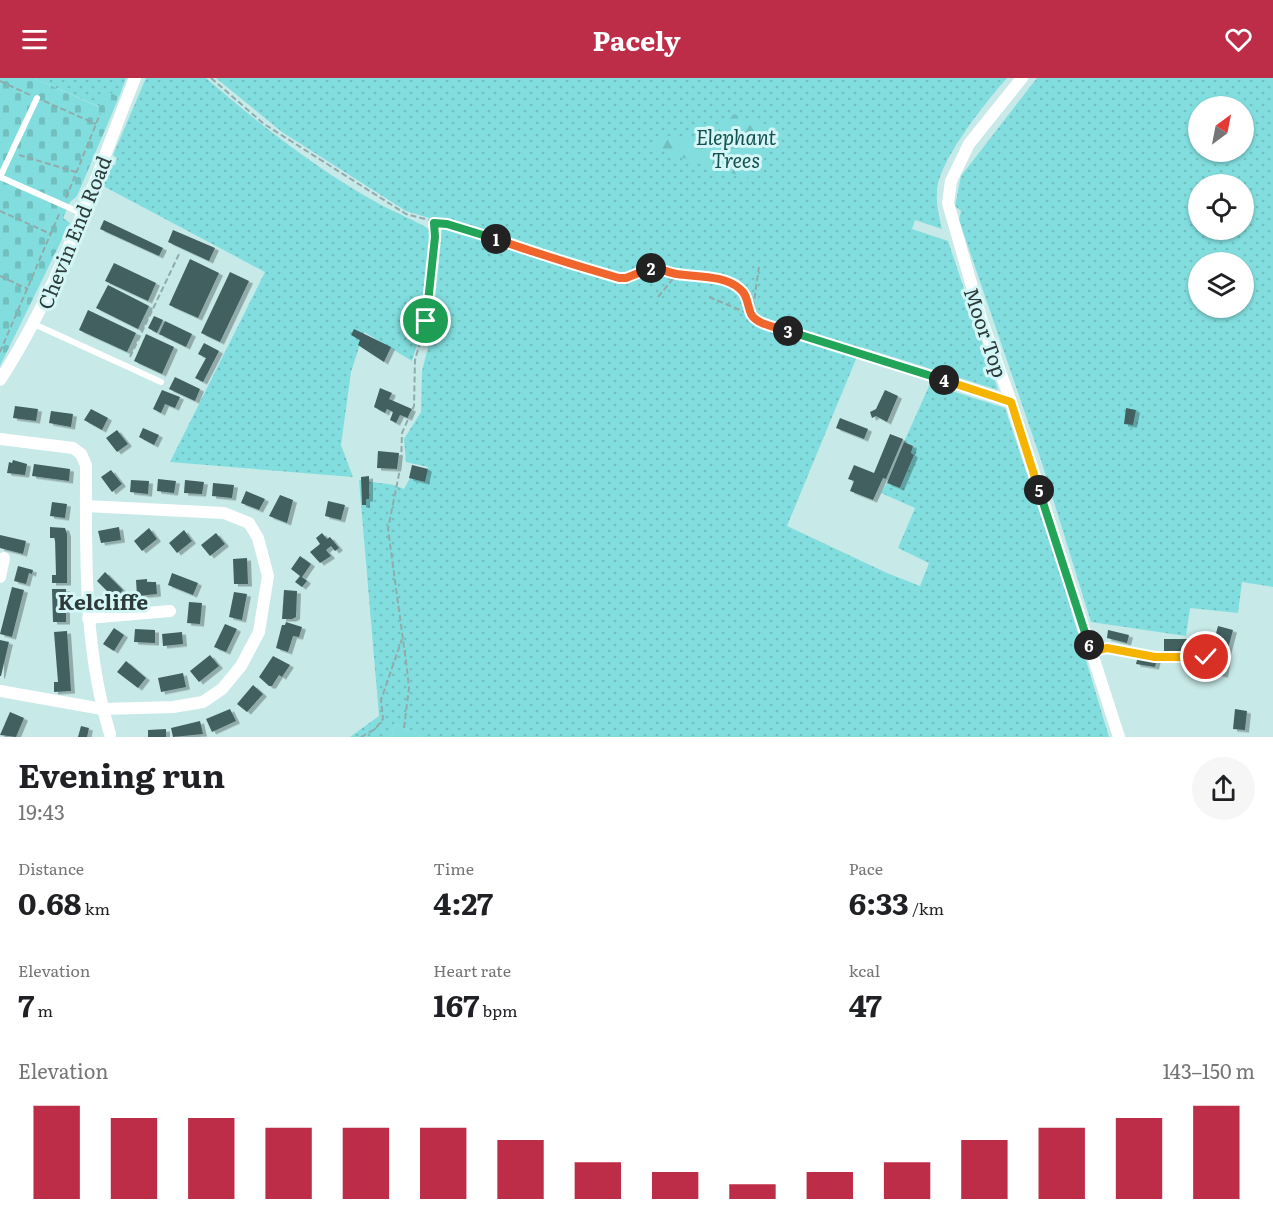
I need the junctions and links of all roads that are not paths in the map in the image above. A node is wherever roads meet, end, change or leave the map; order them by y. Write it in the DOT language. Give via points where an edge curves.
graph roads {
  1 [pos="135,78"];
  2 [pos="1022,78"];
  3 [pos="37,98"];
  4 [pos="0,177"];
  5 [pos="81,213"];
  6 [pos="34,324"];
  7 [pos="0,380"];
  8 [pos="162,382"];
  9 [pos="0,439"];
  10 [pos="86,506"];
  11 [pos="4,558"];
  12 [pos="0,577"];
  13 [pos="170,611"];
  14 [pos="88,618"];
  15 [pos="1091,652"];
  16 [pos="1206,657"];
  17 [pos="0,691"];
  18 [pos="102,708"];
  19 [pos="110,734"];
  20 [pos="1119,737"];
  1 -- 5 [label="street, Chevin End Road"];
  2 -- 15 [label="street, Moor Top" via="969,144 951,181 948,203 981,318"];
  3 -- 4 [label="lane"];
  4 -- 5 [label="lane"];
  5 -- 6 [label="street, Chevin End Road"];
  6 -- 7 [label="street, Chevin End Road"];
  6 -- 8 [label="lane"];
  9 -- 10 [label="street" via="72,448 81,454 86,465"];
  10 -- 14 [label="street"];
  10 -- 18 [label="street" via="224,513 249,523 258,538 268,576 259,632 241,666 222,689 203,702 173,707"];
  11 -- 12 [label="street"];
  13 -- 14 [label="street"];
  14 -- 18 [label="street"];
  15 -- 16 [label="lane" via="1107,648 1155,657"];
  15 -- 20 [label="street, Moor Top"];
  17 -- 18 [label="street"];
  18 -- 19 [label="street"];
}
